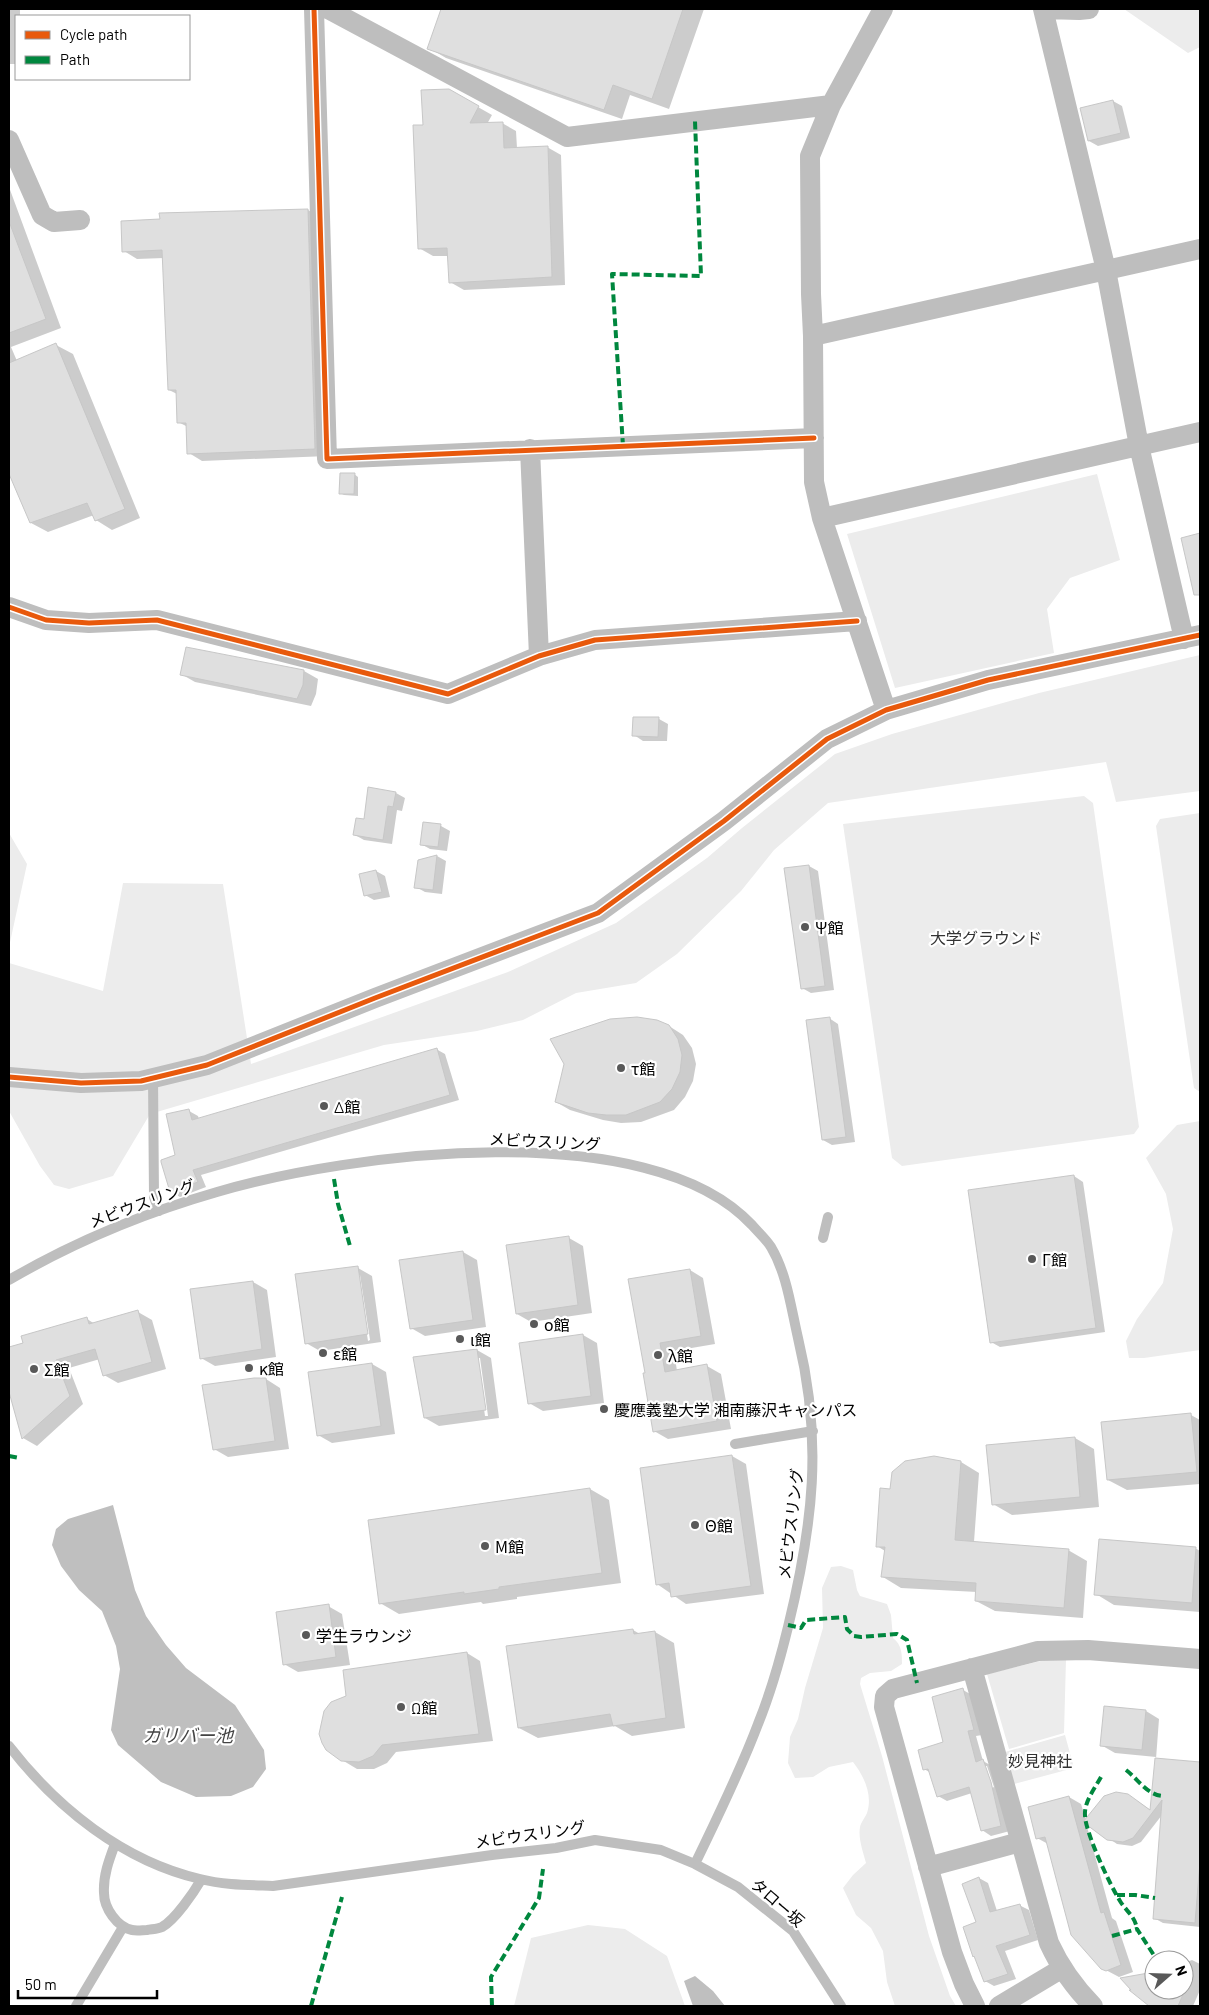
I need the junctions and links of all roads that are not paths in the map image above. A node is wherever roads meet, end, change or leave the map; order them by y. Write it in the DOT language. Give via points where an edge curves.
graph roads {
  1 [pos="314,9"];
  2 [pos="328,9"];
  3 [pos="883,9"];
  4 [pos="1044,9"];
  5 [pos="1089,9"];
  6 [pos="831,105"];
  7 [pos="9,140"];
  8 [pos="80,220"];
  9 [pos="1200,249"];
  10 [pos="1106,270"];
  11 [pos="813,336"];
  12 [pos="1200,432"];
  13 [pos="814,438"];
  14 [pos="1139,446"];
  15 [pos="530,449"];
  16 [pos="822,518"];
  17 [pos="9,607"];
  18 [pos="857,622"];
  19 [pos="1192,637"];
  20 [pos="539,656"];
  21 [pos="886,710"];
  22 [pos="9,1077"];
  23 [pos="154,1077"];
  24 [pos="159,1211"];
  25 [pos="828,1217"];
  26 [pos="824,1238"];
  27 [pos="9,1280"];
  28 [pos="813,1431"];
  29 [pos="735,1444"];
  30 [pos="1200,1659"];
  31 [pos="972,1668"];
  32 [pos="9,1746"];
  33 [pos="1020,1842"];
  34 [pos="115,1844"];
  35 [pos="695,1864"];
  36 [pos="928,1867"];
  37 [pos="201,1880"];
  38 [pos="123,1927"];
  39 [pos="1061,1969"];
  40 [pos="76,2006"];
  41 [pos="841,2006"];
  42 [pos="975,2006"];
  43 [pos="998,2006"];
  44 [pos="1093,2006"];
  1 -- 15 [label="street" via="327,459"];
  2 -- 6 [label="street" via="566,137"];
  3 -- 6 [label="street"];
  4 -- 5 [label="street"];
  4 -- 10 [label="street"];
  6 -- 11 [label="street" via="810,156"];
  7 -- 8 [label="street" via="42,215 54,222"];
  9 -- 10 [label="street"];
  10 -- 11 [label="street"];
  10 -- 14 [label="street"];
  11 -- 13 [label="street"];
  12 -- 14 [label="street"];
  13 -- 15 [label="street"];
  13 -- 16 [label="street" via="814,482"];
  14 -- 16 [label="street"];
  14 -- 19 [label="street"];
  15 -- 20 [label="street"];
  16 -- 18 [label="street"];
  17 -- 20 [label="street" via="46,620 88,623 157,620 448,694"];
  18 -- 20 [label="street" via="595,640"];
  18 -- 21 [label="street"];
  19 -- 21 [label="street" via="988,680"];
  21 -- 23 [label="street" via="827,739 724,821 598,913 207,1065"];
  22 -- 23 [label="street" via="81,1083"];
  23 -- 24 [label="lane" via="154,1197"];
  24 -- 27 [label="lane, メビウスリング" via="99,1234"];
  24 -- 28 [label="lane, メビウスリング" via="266,1180 414,1156 463,1153 575,1155 664,1172 702,1187 738,1210 770,1244 785,1280 806,1372"];
  25 -- 26 [label="lane"];
  28 -- 29 [label="lane"];
  28 -- 35 [label="lane, メビウスリング" via="808,1533 781,1660 758,1725"];
  30 -- 31 [label="street" via="1038,1650"];
  31 -- 33 [label="street"];
  31 -- 36 [label="street" via="893,1689 885,1696 884,1707"];
  32 -- 34 [label="lane, メビウスリング" via="26,1769 53,1795"];
  33 -- 36 [label="street"];
  33 -- 39 [label="street" via="1048,1943"];
  34 -- 37 [label="lane, メビウスリング" via="163,1868"];
  34 -- 38 [label="lane" via="108,1862 104,1893 114,1918"];
  35 -- 37 [label="lane, メビウスリング" via="661,1850 596,1840 273,1886"];
  35 -- 41 [label="lane, タロー坂" via="738,1887 793,1931"];
  36 -- 42 [label="street" via="952,1952"];
  37 -- 38 [label="lane" via="164,1926 133,1931"];
  38 -- 40 [label="lane"];
  39 -- 43 [label="street"];
  39 -- 44 [label="street"];
}
